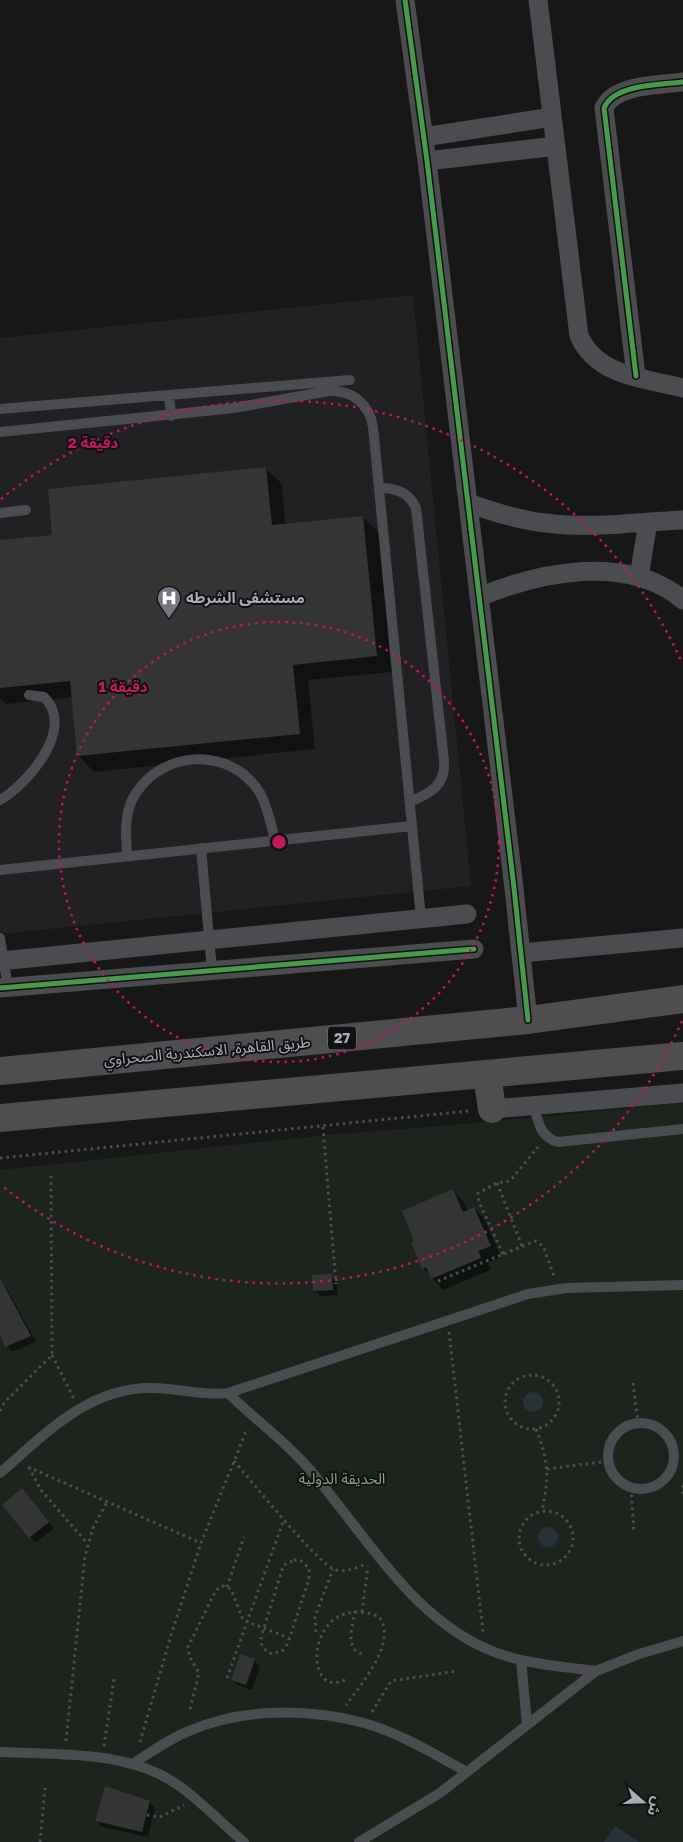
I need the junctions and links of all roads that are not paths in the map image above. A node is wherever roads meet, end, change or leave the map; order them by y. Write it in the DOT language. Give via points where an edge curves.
graph roads {
  1 [pos="405,0"];
  2 [pos="538,0"];
  3 [pos="683,82"];
  4 [pos="552,117"];
  5 [pos="424,137"];
  6 [pos="556,146"];
  7 [pos="427,161"];
  8 [pos="636,376"];
  9 [pos="350,380"];
  10 [pos="683,388"];
  11 [pos="169,395"];
  12 [pos="0,409"];
  13 [pos="171,416"];
  14 [pos="0,432"];
  15 [pos="379,487"];
  16 [pos="468,503"];
  17 [pos="26,510"];
  18 [pos="0,513"];
  19 [pos="683,520"];
  20 [pos="648,522"];
  21 [pos="639,577"];
  22 [pos="479,597"];
  23 [pos="683,600"];
  24 [pos="29,695"];
  25 [pos="0,800"];
  26 [pos="410,802"];
  27 [pos="412,826"];
  28 [pos="275,840"];
  29 [pos="201,848"];
  30 [pos="127,856"];
  31 [pos="0,870"];
  32 [pos="467,914"];
  33 [pos="421,918"];
  34 [pos="0,938"];
  35 [pos="683,938"];
  36 [pos="209,940"];
  37 [pos="474,949"];
  38 [pos="521,953"];
  39 [pos="2,960"];
  40 [pos="212,970"];
  41 [pos="4,988"];
  42 [pos="681,998"];
  43 [pos="528,1020"];
  44 [pos="683,1056"];
  45 [pos="0,1070"];
  46 [pos="487,1075"];
  47 [pos="683,1093"];
  48 [pos="534,1105"];
  49 [pos="492,1109"];
  50 [pos="0,1118"];
  51 [pos="683,1129"];
  52 [pos="683,1285"];
  53 [pos="228,1393"];
  54 [pos="679,1452"];
  55 [pos="0,1473"];
  56 [pos="683,1641"];
  57 [pos="521,1660"];
  58 [pos="596,1671"];
  59 [pos="527,1724"];
  60 [pos="0,1752"];
  61 [pos="134,1764"];
  62 [pos="467,1772"];
  63 [pos="244,1842"];
  64 [pos="359,1842"];
  1 -- 5 [label="street"];
  2 -- 4 [label="street"];
  3 -- 8 [label="street" via="617,92 604,108"];
  4 -- 5 [label="street"];
  4 -- 6 [label="street"];
  5 -- 7 [label="street"];
  6 -- 7 [label="street"];
  6 -- 8 [label="street" via="579,336 598,362"];
  7 -- 16 [label="street"];
  8 -- 10 [label="street"];
  9 -- 11 [label="lane"];
  11 -- 12 [label="lane"];
  11 -- 13 [label="lane"];
  13 -- 14 [label="lane"];
  13 -- 15 [label="lane" via="329,391 344,392 364,405 371,419"];
  15 -- 26 [label="lane"];
  15 -- 26 [label="lane" via="401,490 416,508 444,761 444,774 438,786"];
  16 -- 20 [label="street" via="519,519 546,523"];
  16 -- 22 [label="street"];
  17 -- 18 [label="lane"];
  19 -- 20 [label="street"];
  20 -- 21 [label="street"];
  21 -- 22 [label="street" via="569,573 523,581"];
  21 -- 23 [label="street" via="663,585"];
  22 -- 38 [label="street"];
  24 -- 25 [label="lane" via="44,697 50,705 52,735 28,777"];
  26 -- 27 [label="lane"];
  27 -- 28 [label="lane"];
  27 -- 33 [label="lane"];
  28 -- 29 [label="lane"];
  28 -- 30 [label="lane" via="265,803 243,774 216,761 187,760 164,767 137,791 126,825"];
  29 -- 30 [label="lane"];
  29 -- 36 [label="lane"];
  30 -- 31 [label="lane"];
  32 -- 33 [label="street"];
  33 -- 36 [label="street"];
  34 -- 39 [label="lane"];
  35 -- 38 [label="street"];
  36 -- 39 [label="street"];
  36 -- 40 [label="lane"];
  37 -- 40 [label="street"];
  38 -- 43 [label="street"];
  39 -- 41 [label="lane"];
  40 -- 41 [label="street"];
  42 -- 43 [label="highway, طريق القاهرة, الاسكندرية الصحراوي / 27"];
  43 -- 45 [label="highway, طريق القاهرة, الاسكندرية الصحراوي / 27"];
  44 -- 46 [label="highway"];
  46 -- 49 [label="highway"];
  46 -- 50 [label="highway"];
  47 -- 48 [label="street"];
  48 -- 49 [label="street"];
  48 -- 51 [label="lane" via="546,1136 565,1143"];
  52 -- 53 [label="lane" via="559,1288 511,1299"];
  53 -- 55 [label="lane" via="134,1388 104,1395 79,1408"];
  53 -- 57 [label="lane" via="303,1462 381,1559 431,1612 465,1638"];
  54 -- 54 [label="lane" via="662,1482 644,1490 621,1482 609,1462 612,1441 627,1426 638,1424 648,1424 666,1434"];
  56 -- 58 [label="lane"];
  57 -- 58 [label="lane"];
  57 -- 59 [label="lane"];
  58 -- 59 [label="lane"];
  59 -- 62 [label="lane"];
  60 -- 61 [label="lane" via="64,1755"];
  61 -- 62 [label="lane" via="189,1731 220,1721 281,1713 314,1714 366,1724 420,1746"];
  61 -- 63 [label="lane" via="165,1777 196,1799"];
  62 -- 64 [label="lane" via="440,1793"];
}
